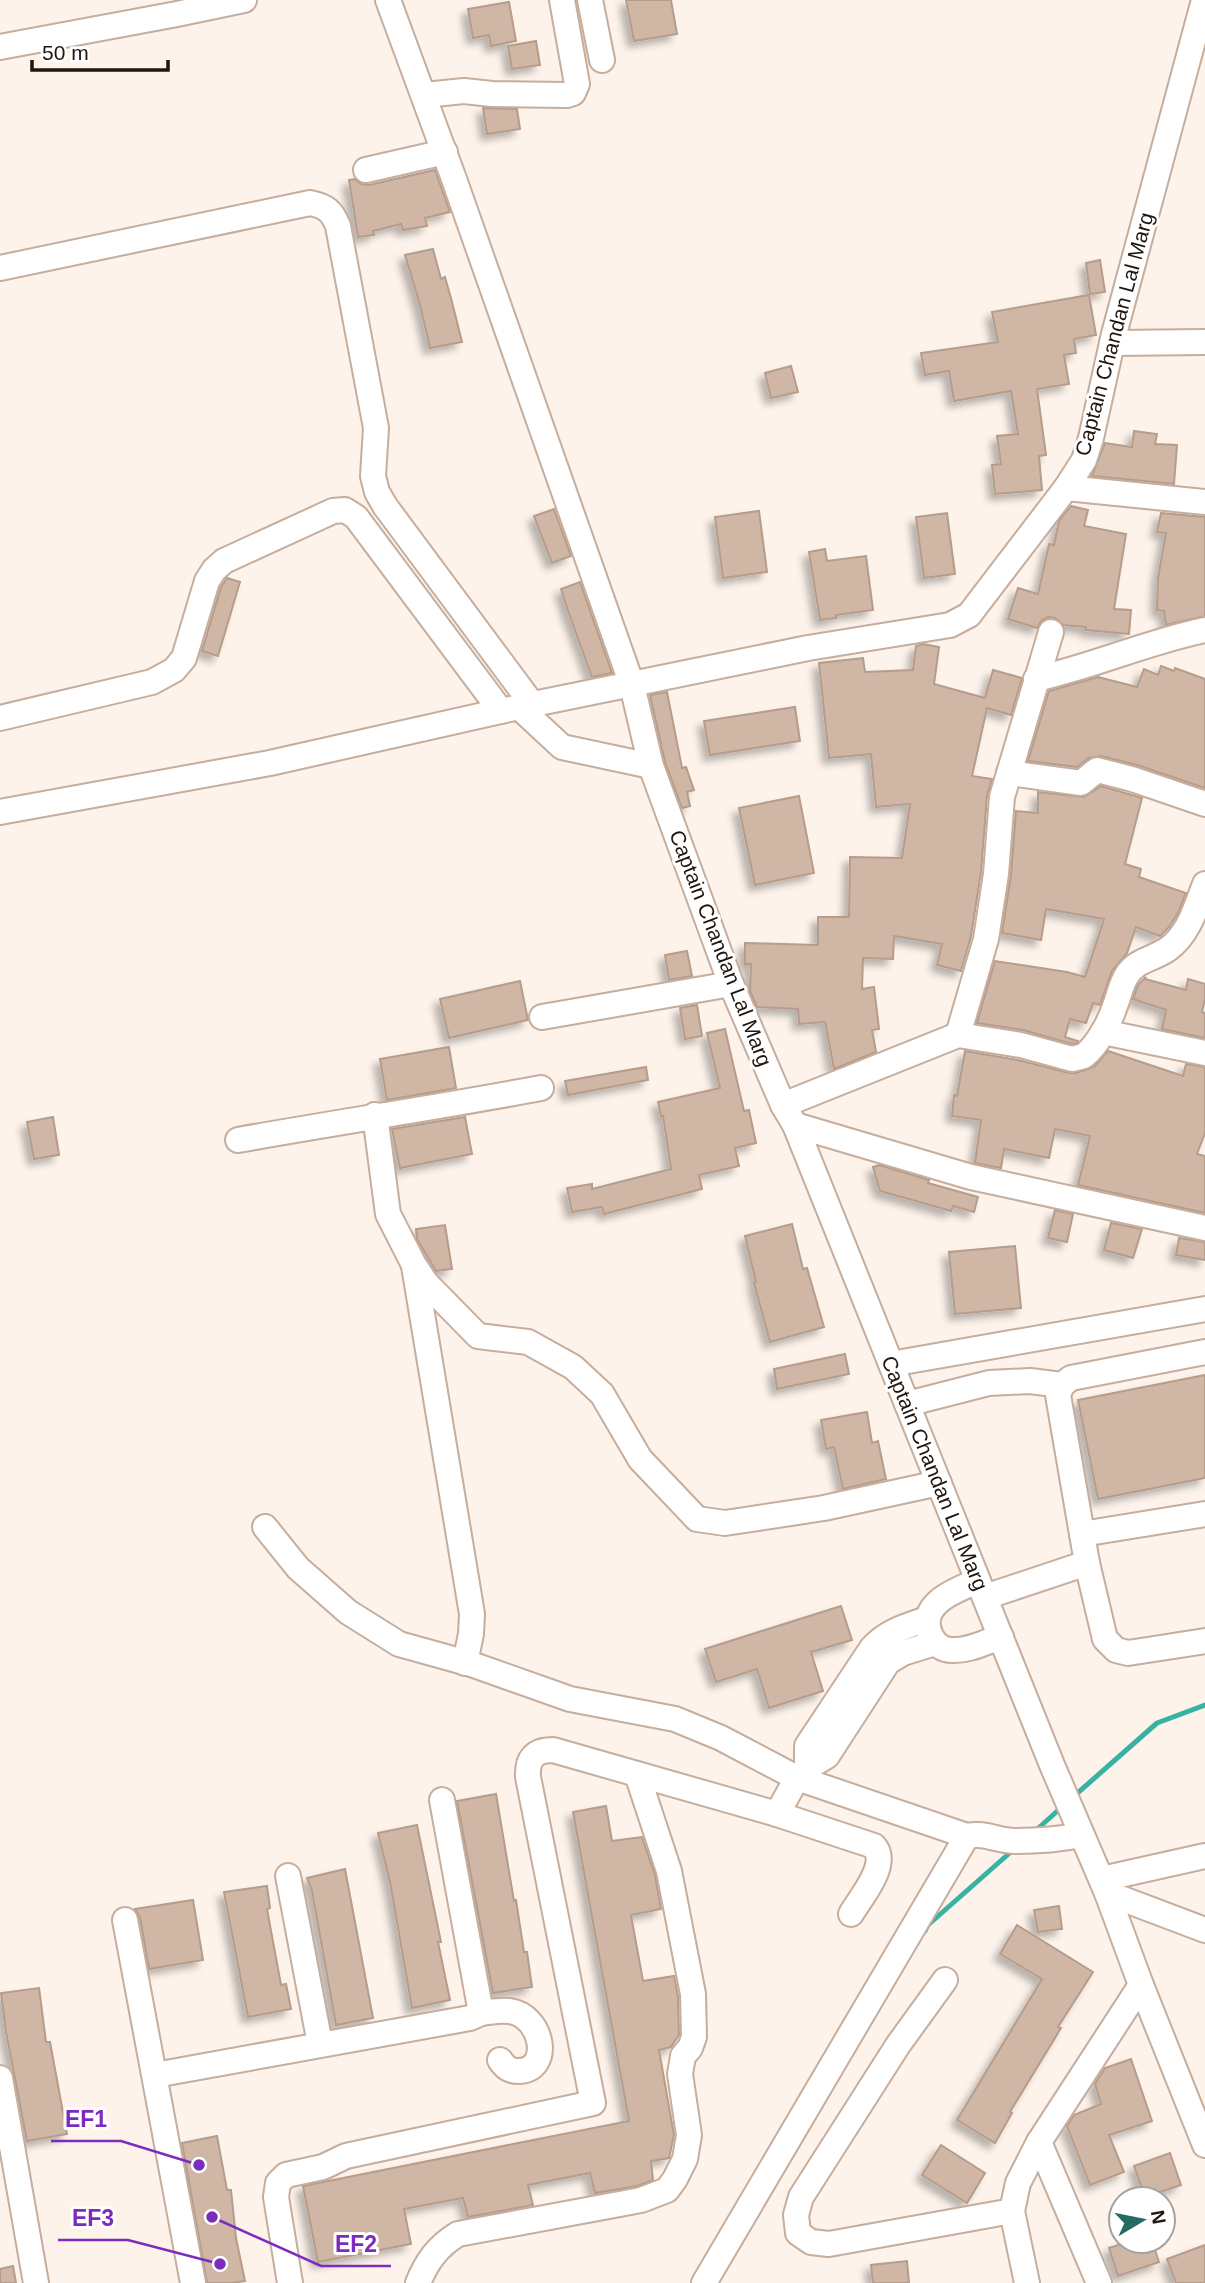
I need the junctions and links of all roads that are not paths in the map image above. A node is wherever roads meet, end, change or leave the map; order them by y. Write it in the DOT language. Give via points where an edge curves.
graph roads {
  1 [pos="244,0"];
  2 [pos="388,0"];
  3 [pos="562,0"];
  4 [pos="590,0"];
  5 [pos="1204,0"];
  6 [pos="0,47"];
  7 [pos="602,60"];
  8 [pos="424,95"];
  9 [pos="445,152"];
  10 [pos="366,170"];
  11 [pos="0,268"];
  12 [pos="1205,342"];
  13 [pos="1112,343"];
  14 [pos="1066,488"];
  15 [pos="1205,502"];
  16 [pos="1205,630"];
  17 [pos="1051,632"];
  18 [pos="1036,679"];
  19 [pos="632,685"];
  20 [pos="517,707"];
  21 [pos="0,718"];
  22 [pos="651,766"];
  23 [pos="1009,773"];
  24 [pos="1205,804"];
  25 [pos="0,812"];
  26 [pos="1205,884"];
  27 [pos="731,984"];
  28 [pos="542,1017"];
  29 [pos="1103,1032"];
  30 [pos="958,1035"];
  31 [pos="1205,1053"];
  32 [pos="541,1088"];
  33 [pos="375,1115"];
  34 [pos="789,1115"];
  35 [pos="238,1140"];
  36 [pos="1205,1228"];
  37 [pos="414,1265"];
  38 [pos="1205,1309"];
  39 [pos="1205,1352"];
  40 [pos="891,1364"];
  41 [pos="1062,1385"];
  42 [pos="907,1404"];
  43 [pos="939,1483"];
  44 [pos="1205,1514"];
  45 [pos="265,1527"];
  46 [pos="1082,1534"];
  47 [pos="1087,1563"];
  48 [pos="981,1589"];
  49 [pos="928,1619"];
  50 [pos="1000,1637"];
  51 [pos="1205,1641"];
  52 [pos="935,1643"];
  53 [pos="465,1662"];
  54 [pos="802,1773"];
  55 [pos="637,1774"];
  56 [pos="442,1800"];
  57 [pos="777,1814"];
  58 [pos="1077,1824"];
  59 [pos="967,1836"];
  60 [pos="1205,1857"];
  61 [pos="288,1876"];
  62 [pos="1105,1886"];
  63 [pos="851,1914"];
  64 [pos="125,1920"];
  65 [pos="1205,1930"];
  66 [pos="945,1980"];
  67 [pos="1141,1985"];
  68 [pos="481,2013"];
  69 [pos="320,2044"];
  70 [pos="500,2060"];
  71 [pos="155,2075"];
  72 [pos="0,2078"];
  73 [pos="1039,2142"];
  74 [pos="1205,2145"];
  75 [pos="1012,2211"];
  76 [pos="36,2283"];
  77 [pos="193,2283"];
  78 [pos="290,2283"];
  79 [pos="418,2283"];
  80 [pos="704,2283"];
  81 [pos="1027,2283"];
  82 [pos="1099,2283"];
  1 -- 6 [label="street"];
  2 -- 8 [label="street"];
  3 -- 8 [label="street" via="577,83 573,93"];
  4 -- 7 [label="street"];
  5 -- 13 [label="street, Captain Chandan Lal Marg"];
  8 -- 9 [label="street"];
  9 -- 10 [label="street"];
  9 -- 19 [label="street"];
  11 -- 20 [label="street" via="310,203 324,205 338,226 374,414 377,492"];
  12 -- 13 [label="street"];
  13 -- 14 [label="street, Captain Chandan Lal Marg" via="1091,438 1084,460"];
  14 -- 15 [label="street"];
  14 -- 19 [label="street, Captain Chandan Lal Marg" via="970,615 950,625 808,648"];
  16 -- 18 [label="street"];
  17 -- 18 [label="street"];
  18 -- 23 [label="street"];
  19 -- 20 [label="street"];
  19 -- 22 [label="street, Captain Chandan Lal Marg"];
  20 -- 21 [label="street" via="356,517 345,510 333,511 224,561 214,570 184,658 173,670 152,682"];
  20 -- 22 [label="street" via="562,747"];
  20 -- 25 [label="street" via="270,763"];
  22 -- 27 [label="street, Captain Chandan Lal Marg"];
  23 -- 24 [label="street" via="1081,783 1097,770"];
  23 -- 30 [label="street" via="1002,797 986,939"];
  26 -- 29 [label="street" via="1192,919 1177,942 1126,975"];
  27 -- 28 [label="street"];
  27 -- 34 [label="street, Captain Chandan Lal Marg"];
  29 -- 30 [label="street" via="1087,1054 1072,1059"];
  29 -- 31 [label="street"];
  30 -- 34 [label="street"];
  32 -- 33 [label="street"];
  33 -- 35 [label="street"];
  33 -- 37 [label="street" via="388,1214"];
  34 -- 36 [label="street" via="971,1177"];
  34 -- 40 [label="street, Captain Chandan Lal Marg"];
  37 -- 43 [label="street" via="478,1336 528,1342 573,1367 602,1394 640,1459 697,1519 725,1523"];
  37 -- 53 [label="street" via="472,1614"];
  38 -- 40 [label="street"];
  39 -- 41 [label="street" via="1071,1378"];
  40 -- 42 [label="street, Captain Chandan Lal Marg"];
  41 -- 42 [label="street" via="1030,1381 989,1384"];
  41 -- 46 [label="street" via="1058,1395 1061,1418"];
  42 -- 43 [label="street, Captain Chandan Lal Marg"];
  43 -- 48 [label="street, Captain Chandan Lal Marg"];
  44 -- 46 [label="street"];
  45 -- 53 [label="street" via="298,1568 348,1612 399,1644"];
  46 -- 47 [label="street"];
  47 -- 48 [label="street"];
  47 -- 51 [label="street" via="1105,1639 1116,1650 1128,1653"];
  48 -- 49 [label="street" via="953,1591 939,1600"];
  48 -- 50 [label="street, Captain Chandan Lal Marg"];
  49 -- 52 [label="street"];
  49 -- 54 [label="street" via="881,1637 872,1648 807,1746"];
  50 -- 52 [label="street" via="967,1649 943,1649"];
  50 -- 58 [label="street, Captain Chandan Lal Marg"];
  52 -- 54 [label="street" via="888,1662 827,1756"];
  53 -- 54 [label="street" via="570,1699 675,1719"];
  54 -- 57 [label="street"];
  54 -- 59 [label="street"];
  55 -- 57 [label="street"];
  55 -- 78 [label="street" via="553,1750 535,1754 527,1767 593,2103 346,2156 323,2167 286,2175 278,2183 276,2197"];
  55 -- 79 [label="street" via="669,1871 693,1994 694,2037 682,2056 680,2074 689,2135 685,2159 667,2190 641,2200 458,2234 430,2259"];
  56 -- 68 [label="street"];
  57 -- 63 [label="street" via="878,1851 879,1867"];
  58 -- 59 [label="street" via="1066,1838"];
  58 -- 62 [label="street, Captain Chandan Lal Marg"];
  59 -- 80 [label="street"];
  60 -- 62 [label="street"];
  61 -- 69 [label="street"];
  62 -- 65 [label="street"];
  62 -- 67 [label="street, Captain Chandan Lal Marg"];
  64 -- 71 [label="street"];
  66 -- 75 [label="street" via="801,2197 798,2233 811,2242 829,2244"];
  67 -- 73 [label="street"];
  67 -- 74 [label="street, Captain Chandan Lal Marg"];
  68 -- 69 [label="street"];
  68 -- 70 [label="street" via="507,2010 527,2017 534,2026 540,2049 533,2067 513,2071"];
  69 -- 71 [label="street"];
  71 -- 77 [label="street"];
  72 -- 76 [label="street"];
  73 -- 75 [label="street" via="1018,2183"];
  73 -- 82 [label="street"];
  75 -- 81 [label="street"];
}
